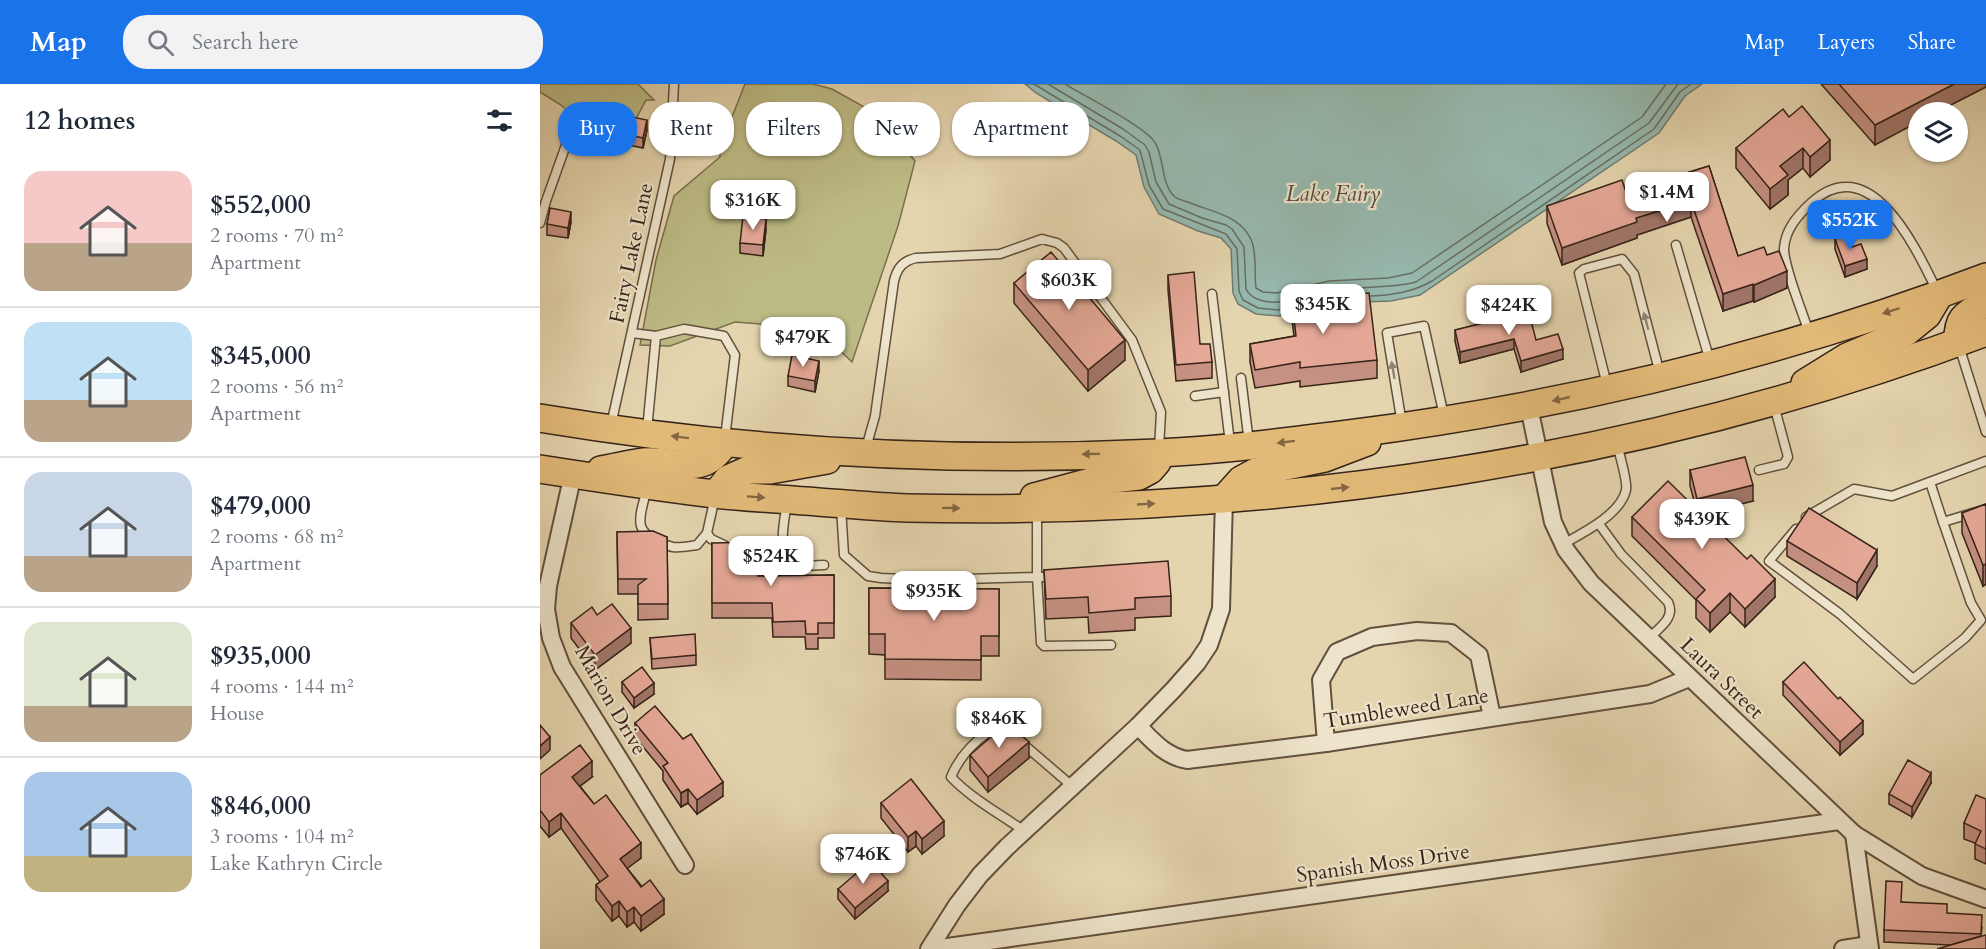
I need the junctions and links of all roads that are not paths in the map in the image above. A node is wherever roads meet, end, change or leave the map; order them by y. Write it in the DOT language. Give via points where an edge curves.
graph roads {
  1 [pos="674,84"];
  2 [pos="562,156"];
  3 [pos="540,223"];
  4 [pos="1676,245"];
  5 [pos="1986,277"];
  6 [pos="1212,294"];
  7 [pos="1939,295"];
  8 [pos="1986,303"];
  9 [pos="1986,332"];
  10 [pos="632,333"];
  11 [pos="657,336"];
  12 [pos="1810,336"];
  13 [pos="1958,343"];
  14 [pos="1711,364"];
  15 [pos="1661,377"];
  16 [pos="1241,378"];
  17 [pos="1608,389"];
  18 [pos="1224,392"];
  19 [pos="1195,396"];
  20 [pos="1773,402"];
  21 [pos="1529,407"];
  22 [pos="543,419"];
  23 [pos="1446,420"];
  24 [pos="1407,427"];
  25 [pos="611,429"];
  26 [pos="1986,432"];
  27 [pos="647,433"];
  28 [pos="1617,440"];
  29 [pos="725,442"];
  30 [pos="1240,446"];
  31 [pos="864,453"];
  32 [pos="1159,453"];
  33 [pos="1538,456"];
  34 [pos="1986,461"];
  35 [pos="540,469"];
  36 [pos="1759,470"];
  37 [pos="573,474"];
  38 [pos="1930,482"];
  39 [pos="648,484"];
  40 [pos="716,494"];
  41 [pos="1224,499"];
  42 [pos="787,500"];
  43 [pos="841,504"];
  44 [pos="1036,508"];
  45 [pos="993,509"];
  46 [pos="1986,509"];
  47 [pos="1943,522"];
  48 [pos="1599,524"];
  49 [pos="707,533"];
  50 [pos="1563,544"];
  51 [pos="732,546"];
  52 [pos="824,565"];
  53 [pos="1070,576"];
  54 [pos="1037,578"];
  55 [pos="1983,618"];
  56 [pos="1648,639"];
  57 [pos="1111,645"];
  58 [pos="1689,678"];
  59 [pos="1492,717"];
  60 [pos="1138,726"];
  61 [pos="1326,743"];
  62 [pos="1072,786"];
  63 [pos="1839,821"];
  64 [pos="1024,831"];
  65 [pos="1854,834"];
  66 [pos="685,865"];
  67 [pos="1986,899"];
  68 [pos="1869,947"];
  69 [pos="931,949"];
  70 [pos="1843,949"];
  1 -- 10 [label="lane, Fairy Lake Lane" via="670,159"];
  2 -- 3 [label="lane"];
  4 -- 14 [label="lane"];
  5 -- 7 [label="main road"];
  6 -- 18 [label="lane"];
  7 -- 12 [label="main road, one-way"];
  7 -- 12 [label="lane" via="1913,243 1888,209 1863,192 1848,187 1833,189 1801,212 1786,234 1787,267"];
  7 -- 20 [label="main road" via="1927,315 1906,332 1847,357"];
  8 -- 13 [label="main road" via="1962,318 1957,327"];
  9 -- 13 [label="main road"];
  10 -- 11 [label="lane"];
  10 -- 25 [label="lane, Fairy Lake Lane"];
  11 -- 27 [label="lane"];
  11 -- 29 [label="lane" via="684,329 724,336 735,355"];
  12 -- 14 [label="main road"];
  13 -- 20 [label="main road"];
  13 -- 26 [label="lane"];
  14 -- 15 [label="main road"];
  15 -- 17 [label="main road"];
  15 -- 17 [label="lane, one-way" via="1634,274 1622,259 1579,273"];
  16 -- 30 [label="lane"];
  17 -- 21 [label="main road, one-way"];
  18 -- 19 [label="lane"];
  18 -- 30 [label="lane"];
  20 -- 28 [label="main road"];
  20 -- 36 [label="lane" via="1788,457 1784,464"];
  21 -- 23 [label="main road"];
  21 -- 33 [label="street, Laura Street"];
  22 -- 25 [label="main road"];
  23 -- 24 [label="main road"];
  24 -- 23 [label="lane, one-way" via="1387,333 1424,326"];
  24 -- 30 [label="main road, one-way"];
  24 -- 41 [label="main road" via="1325,458 1256,472 1241,480"];
  25 -- 27 [label="main road"];
  29 -- 27 [label="main road, one-way"];
  28 -- 33 [label="main road"];
  28 -- 48 [label="lane" via="1627,489"];
  29 -- 31 [label="main road"];
  29 -- 37 [label="main road" via="718,454 703,463 645,462"];
  30 -- 32 [label="main road"];
  32 -- 31 [label="main road, one-way"];
  31 -- 32 [label="lane" via="875,416 894,281 900,266 916,258 1000,254 1042,239 1064,248 1132,340 1161,412"];
  31 -- 40 [label="main road" via="770,470 748,470 728,479"];
  32 -- 45 [label="main road" via="1157,462 1139,476 1094,481"];
  41 -- 33 [label="main road, one-way" via="1353,486"];
  33 -- 50 [label="street, Laura Street" via="1553,522"];
  34 -- 38 [label="lane"];
  35 -- 37 [label="main road"];
  37 -- 39 [label="main road"];
  37 -- 66 [label="street, Marion Drive" via="548,586 546,609 551,638 562,668"];
  38 -- 47 [label="lane"];
  38 -- 55 [label="lane" via="1892,496 1854,489 1806,517 1769,561 1840,614 1913,680 1965,638"];
  39 -- 40 [label="main road"];
  39 -- 49 [label="lane" via="640,517 646,534 675,547 697,545"];
  40 -- 42 [label="main road, one-way"];
  40 -- 49 [label="lane"];
  44 -- 41 [label="main road, one-way"];
  41 -- 60 [label="street" via="1221,609 1216,627 1197,663"];
  42 -- 43 [label="main road"];
  42 -- 52 [label="lane" via="784,551 803,566"];
  43 -- 45 [label="main road, one-way"];
  43 -- 54 [label="lane" via="844,555 868,576 928,580"];
  44 -- 45 [label="main road"];
  44 -- 54 [label="lane"];
  46 -- 47 [label="lane"];
  47 -- 55 [label="lane" via="1971,603"];
  48 -- 50 [label="lane"];
  48 -- 56 [label="lane" via="1671,608 1667,620"];
  49 -- 51 [label="lane" via="717,543"];
  50 -- 56 [label="street, Laura Street" via="1591,583"];
  53 -- 54 [label="lane"];
  54 -- 57 [label="lane" via="1044,646"];
  56 -- 58 [label="street, Laura Street"];
  58 -- 59 [label="street, Tumbleweed Lane" via="1650,694"];
  58 -- 63 [label="street, Laura Street"];
  59 -- 61 [label="street, Tumbleweed Lane"];
  59 -- 61 [label="street" via="1479,655 1452,633 1417,631 1372,637 1337,652 1322,680"];
  60 -- 61 [label="street, Tumbleweed Lane" via="1164,752 1187,760"];
  60 -- 62 [label="street"];
  62 -- 64 [label="street"];
  62 -- 64 [label="lane" via="1007,730 999,728 985,735 967,752 951,777 974,799"];
  63 -- 65 [label="street, Laura Street"];
  63 -- 69 [label="street, Spanish Moss Drive"];
  64 -- 69 [label="street" via="980,875"];
  65 -- 67 [label="street, Laura Street" via="1922,876"];
  65 -- 68 [label="street"];
  68 -- 70 [label="street"];
}
